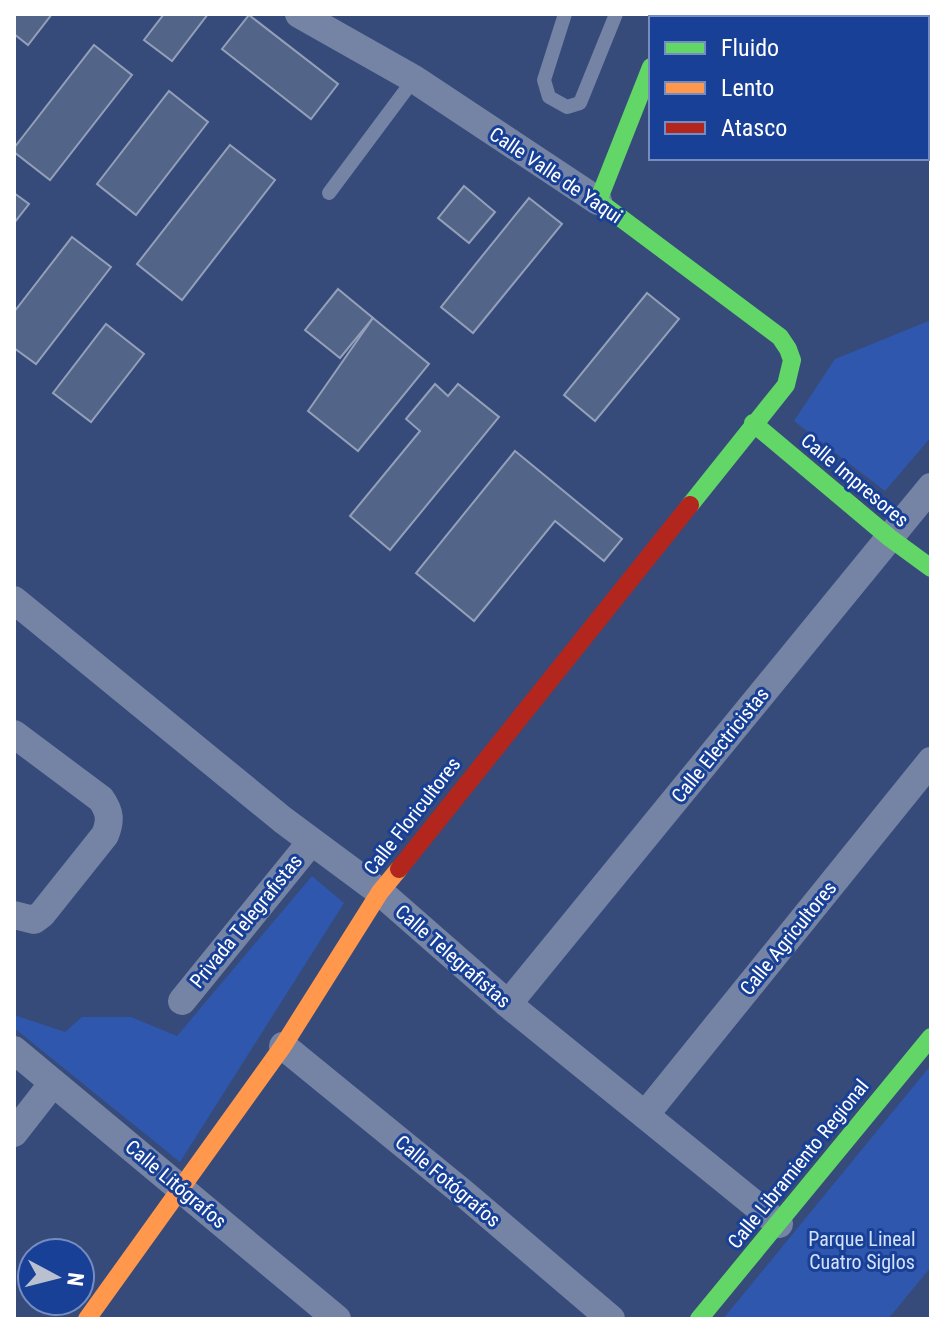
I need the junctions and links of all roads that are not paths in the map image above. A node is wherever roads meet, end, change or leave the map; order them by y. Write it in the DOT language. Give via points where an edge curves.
graph roads {
  1 [pos="299,14"];
  2 [pos="565,14"];
  3 [pos="616,14"];
  4 [pos="649,72"];
  5 [pos="414,79"];
  6 [pos="329,193"];
  7 [pos="598,201"];
  8 [pos="794,359"];
  9 [pos="753,423"];
  10 [pos="931,487"];
  11 [pos="890,538"];
  12 [pos="931,568"];
  13 [pos="14,600"];
  14 [pos="14,734"];
  15 [pos="931,761"];
  16 [pos="311,842"];
  17 [pos="380,892"];
  18 [pos="14,915"];
  19 [pos="182,1001"];
  20 [pos="508,1004"];
  21 [pos="931,1037"];
  22 [pos="283,1046"];
  23 [pos="14,1050"];
  24 [pos="53,1083"];
  25 [pos="645,1115"];
  26 [pos="14,1133"];
  27 [pos="182,1189"];
  28 [pos="779,1224"];
  29 [pos="326,1316"];
  30 [pos="87,1319"];
  31 [pos="611,1319"];
  32 [pos="699,1319"];
  1 -- 5 [label="street, Calle Valle de Yaqui"];
  2 -- 3 [label="lane" via="544,80 549,97 567,107 580,103"];
  4 -- 7 [label="street"];
  5 -- 6 [label="lane"];
  5 -- 7 [label="street, Calle Valle de Yaqui"];
  7 -- 8 [label="street, Calle Valle de Yaqui" via="780,337"];
  8 -- 9 [label="street, Calle Floricultores" via="786,385"];
  9 -- 11 [label="street, Calle Impresores"];
  9 -- 17 [label="street, Calle Floricultores"];
  10 -- 11 [label="street, Calle Electricistas"];
  11 -- 12 [label="street, Calle Impresores"];
  11 -- 20 [label="street, Calle Electricistas"];
  13 -- 16 [label="street, Calle Telegrafistas"];
  14 -- 18 [label="street" via="101,799 110,822 42,914 34,920"];
  15 -- 25 [label="street, Calle Agricultores"];
  16 -- 17 [label="street, Calle Telegrafistas"];
  16 -- 19 [label="street, Privada Telegrafistas"];
  17 -- 20 [label="street, Calle Telegrafistas"];
  17 -- 22 [label="street, Calle Floricultores"];
  20 -- 25 [label="street, Calle Telegrafistas"];
  21 -- 28 [label="street, Calle Libramiento Regional"];
  22 -- 27 [label="street, Calle Floricultores"];
  22 -- 31 [label="street, Calle Fotógrafos"];
  23 -- 24 [label="street, Calle Litógrafos"];
  24 -- 26 [label="street"];
  24 -- 27 [label="street, Calle Litógrafos"];
  25 -- 28 [label="street, Calle Telegrafistas"];
  27 -- 29 [label="street, Calle Litógrafos"];
  27 -- 30 [label="street, Calle Floricultores"];
  28 -- 32 [label="street, Calle Libramiento Regional"];
}
